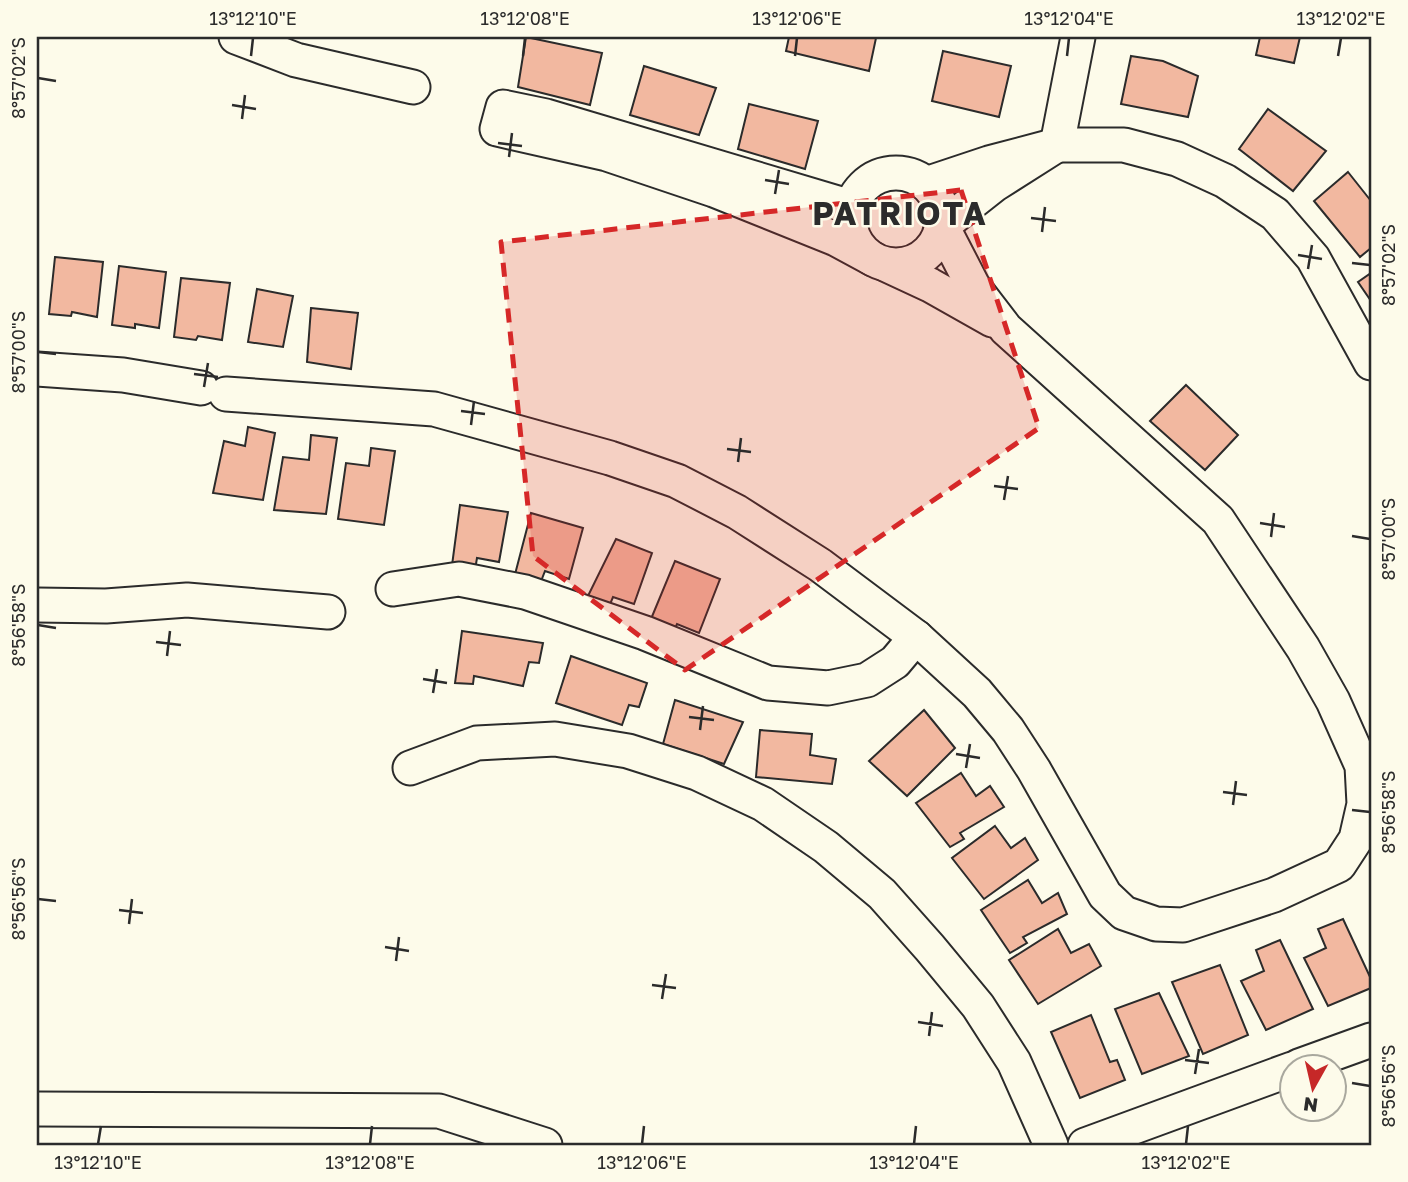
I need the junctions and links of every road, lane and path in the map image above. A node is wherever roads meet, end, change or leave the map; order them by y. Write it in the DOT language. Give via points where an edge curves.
graph roads {
  1 [pos="236,37"];
  2 [pos="1078,37"];
  3 [pos="413,86"];
  4 [pos="1056,145"];
  5 [pos="926,184"];
  6 [pos="851,207"];
  7 [pos="942,226"];
  8 [pos="880,262"];
  9 [pos="1006,329"];
  10 [pos="1371,362"];
  11 [pos="37,369"];
  12 [pos="393,589"];
  13 [pos="37,605"];
  14 [pos="328,612"];
  15 [pos="916,636"];
  16 [pos="410,768"];
  17 [pos="1371,1040"];
  18 [pos="1338,1052"];
  19 [pos="1278,1074"];
  20 [pos="37,1110"];
  21 [pos="545,1145"];
  22 [pos="1051,1145"];
  23 [pos="1085,1145"];
  1 -- 3 [label="street" via="296,60"];
  2 -- 4 [label="street"];
  4 -- 5 [label="street"];
  4 -- 7 [label="street"];
  4 -- 10 [label="street" via="1124,145 1177,159 1225,181 1275,214 1313,258"];
  5 -- 6 [label="street" via="913,175 882,175 857,193"];
  5 -- 7 [label="street" via="937,195"];
  6 -- 8 [label="street" via="853,237"];
  6 -- 8 [label="street" via="570,123 500,118 715,190"];
  7 -- 8 [label="street" via="938,241 916,261 902,265"];
  7 -- 9 [label="street" via="973,286"];
  8 -- 9 [label="street"];
  9 -- 15 [label="street" via="1218,520 1303,648 1362,766 1364,804 1356,839 1339,865 1274,895 1183,925 1156,924 1124,913 1090,872 1008,730 978,693"];
  11 -- 15 [label="street" via="123,375 214,391 434,409 632,466 677,481 737,512 820,565"];
  12 -- 15 [label="street" via="459,579 525,592 768,682 804,686 828,688 867,680 895,662"];
  13 -- 14 [label="street" via="187,600"];
  16 -- 22 [label="street" via="477,743 555,739 628,751 697,773 763,804 826,847 882,894 930,947 978,1006 1014,1062"];
  17 -- 18 [label="street"];
  19 -- 23 [label="street"];
  20 -- 21 [label="street" via="439,1111"];
}
